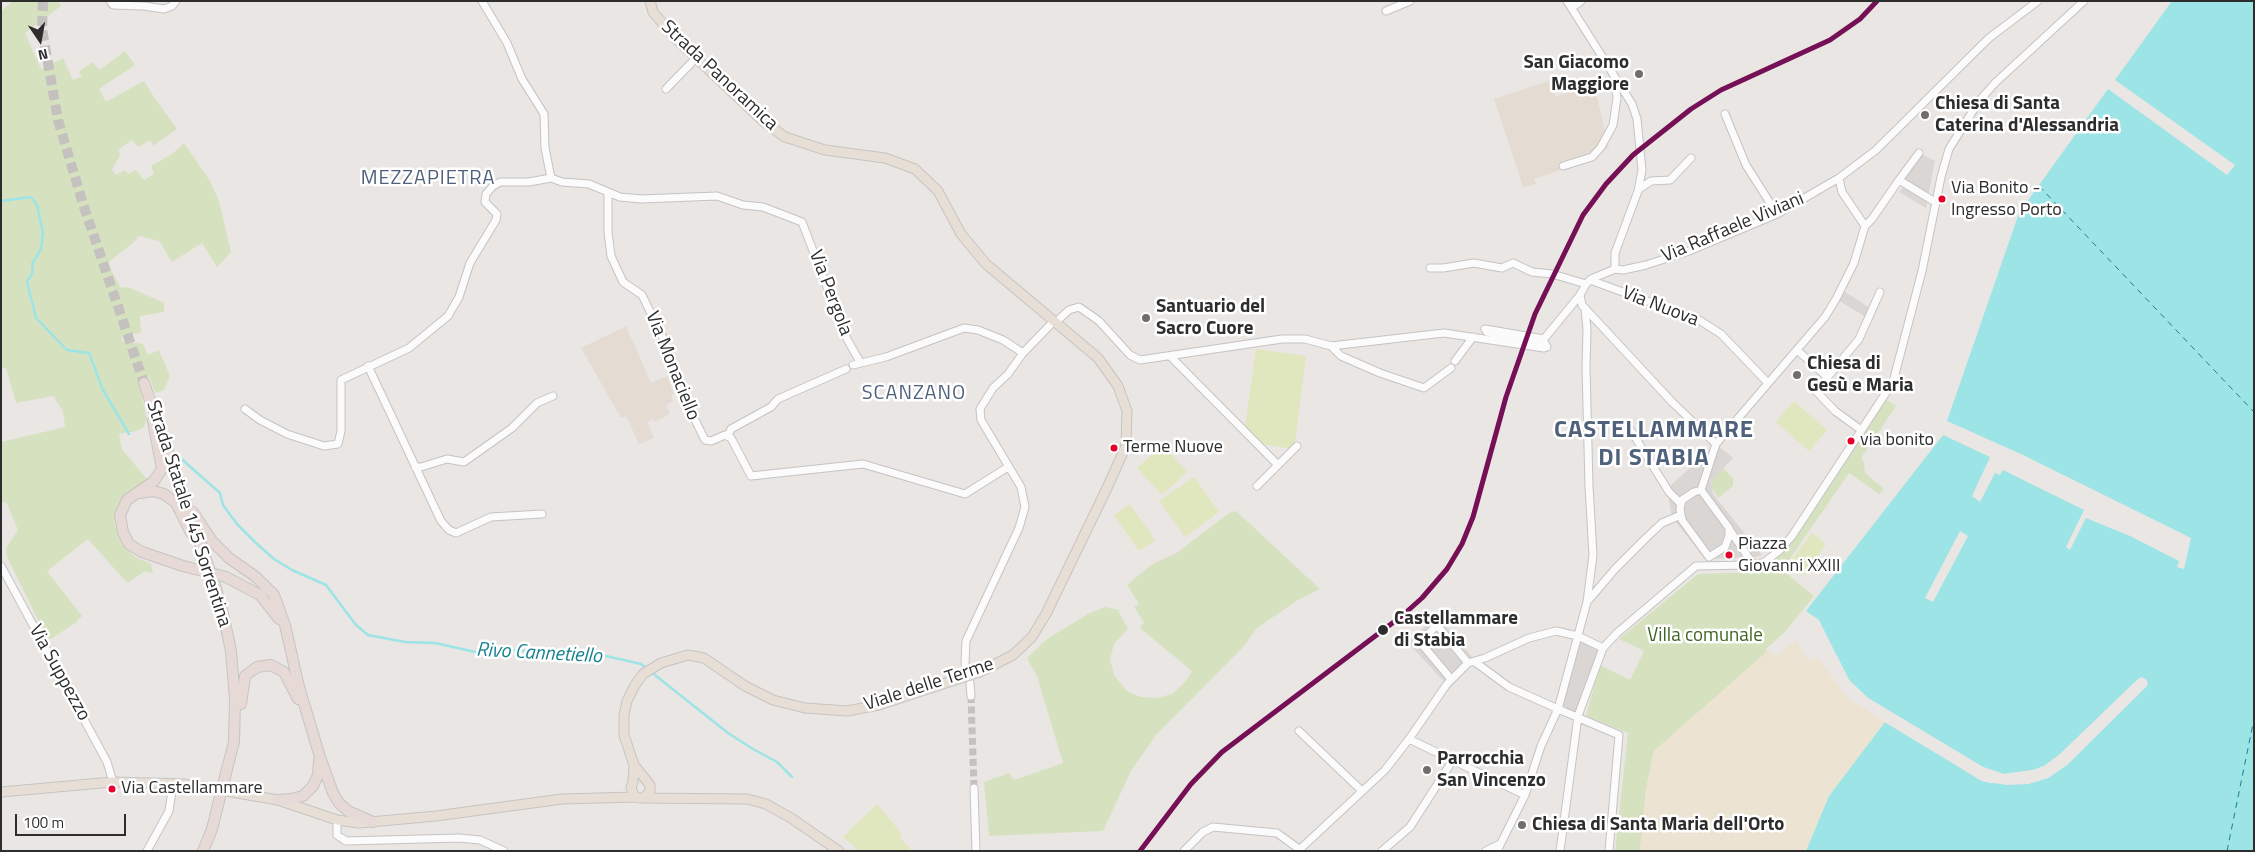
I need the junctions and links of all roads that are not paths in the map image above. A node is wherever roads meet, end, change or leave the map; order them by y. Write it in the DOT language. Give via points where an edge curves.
graph roads {
  1 [pos="110,1"];
  2 [pos="176,1"];
  3 [pos="482,1"];
  4 [pos="650,1"];
  5 [pos="1410,1"];
  6 [pos="1567,1"];
  7 [pos="1573,1"];
  8 [pos="1581,1"];
  9 [pos="2038,1"];
  10 [pos="2084,1"];
  11 [pos="1386,11"];
  12 [pos="696,58"];
  13 [pos="1614,73"];
  14 [pos="666,90"];
  15 [pos="1725,114"];
  16 [pos="1919,153"];
  17 [pos="1691,158"];
  18 [pos="1563,166"];
  19 [pos="551,178"];
  20 [pos="1839,178"];
  21 [pos="1898,182"];
  22 [pos="1641,186"];
  23 [pos="608,192"];
  24 [pos="1935,202"];
  25 [pos="1777,214"];
  26 [pos="1865,226"];
  27 [pos="1430,268"];
  28 [pos="1615,268"];
  29 [pos="1588,282"];
  30 [pos="1880,292"];
  31 [pos="1580,295"];
  32 [pos="1585,309"];
  33 [pos="1055,322"];
  34 [pos="1472,337"];
  35 [pos="1331,346"];
  36 [pos="1797,350"];
  37 [pos="1023,353"];
  38 [pos="1170,356"];
  39 [pos="368,366"];
  40 [pos="853,366"];
  41 [pos="1827,377"];
  42 [pos="144,383"];
  43 [pos="1768,383"];
  44 [pos="553,396"];
  45 [pos="151,402"];
  46 [pos="245,408"];
  47 [pos="1630,429"];
  48 [pos="1861,430"];
  49 [pos="724,436"];
  50 [pos="1716,444"];
  51 [pos="1297,446"];
  52 [pos="1278,465"];
  53 [pos="415,466"];
  54 [pos="1008,467"];
  55 [pos="1257,486"];
  56 [pos="1701,490"];
  57 [pos="137,494"];
  58 [pos="184,498"];
  59 [pos="1681,504"];
  60 [pos="542,514"];
  61 [pos="1681,515"];
  62 [pos="1729,528"];
  63 [pos="1710,556"];
  64 [pos="208,564"];
  65 [pos="1753,564"];
  66 [pos="1709,565"];
  67 [pos="1,566"];
  68 [pos="1587,602"];
  69 [pos="1578,636"];
  70 [pos="1603,648"];
  71 [pos="1471,662"];
  72 [pos="965,664"];
  73 [pos="295,666"];
  74 [pos="1452,679"];
  75 [pos="970,683"];
  76 [pos="971,696"];
  77 [pos="1558,709"];
  78 [pos="1578,716"];
  79 [pos="308,718"];
  80 [pos="1299,731"];
  81 [pos="1409,739"];
  82 [pos="234,742"];
  83 [pos="320,757"];
  84 [pos="1453,760"];
  85 [pos="634,765"];
  86 [pos="113,782"];
  87 [pos="648,783"];
  88 [pos="173,784"];
  89 [pos="974,788"];
  90 [pos="1362,791"];
  91 [pos="1,792"];
  92 [pos="636,792"];
  93 [pos="1525,794"];
  94 [pos="667,797"];
  95 [pos="278,800"];
  96 [pos="337,820"];
  97 [pos="373,822"];
  98 [pos="1497,848"];
  99 [pos="838,850"];
  100 [pos="1186,850"];
  101 [pos="1300,850"];
  102 [pos="148,851"];
  103 [pos="204,851"];
  104 [pos="504,851"];
  105 [pos="976,851"];
  106 [pos="1382,851"];
  107 [pos="1486,851"];
  108 [pos="1560,851"];
  109 [pos="1609,851"];
  1 -- 2 [label="street" via="112,5 164,10"];
  3 -- 19 [label="street" via="544,114 545,148"];
  4 -- 12 [label="main road, Strada Panoramica" via="653,12"];
  5 -- 11 [label="street"];
  6 -- 13 [label="street"];
  7 -- 8 [label="street" via="1576,5"];
  9 -- 20 [label="street, Via Raffaele Viviani" via="1989,38 1876,150"];
  10 -- 24 [label="street" via="1978,101 1949,149"];
  12 -- 14 [label="street"];
  12 -- 33 [label="main road, Strada Panoramica" via="763,121 785,137 825,150 886,158 915,169 938,191 961,234 986,264"];
  13 -- 18 [label="street" via="1617,98 1613,125 1601,147 1592,157"];
  13 -- 22 [label="street" via="1637,119"];
  15 -- 25 [label="street" via="1746,165"];
  16 -- 21 [label="street"];
  17 -- 22 [label="street" via="1670,180 1654,180"];
  19 -- 23 [label="street" via="589,184"];
  19 -- 39 [label="street" via="500,182 492,186 485,202 497,214 496,220 470,263 459,298 448,316 409,348"];
  20 -- 25 [label="street, Via Raffaele Viviani"];
  20 -- 26 [label="street" via="1842,192"];
  21 -- 24 [label="street"];
  21 -- 26 [label="street"];
  22 -- 28 [label="street" via="1615,253"];
  23 -- 40 [label="street, Via Pergola" via="641,199 717,196 743,205 763,207 802,222 847,339"];
  23 -- 49 [label="street, Via Monaciello" via="610,248 617,272 624,282 642,295 669,350 701,436 707,441"];
  24 -- 48 [label="street" via="1922,271 1893,382"];
  25 -- 28 [label="street, Via Raffaele Viviani" via="1688,251 1623,270"];
  26 -- 36 [label="street" via="1854,263 1839,295"];
  27 -- 29 [label="street, Via Nuova" via="1474,263 1502,268 1513,263 1532,272"];
  28 -- 29 [label="street"];
  29 -- 31 [label="street"];
  29 -- 43 [label="street, Via Nuova" via="1699,320 1721,334"];
  30 -- 41 [label="street" via="1859,338"];
  31 -- 32 [label="street"];
  31 -- 34 [label="street" via="1544,339 1485,329 1545,343 1544,348"];
  32 -- 50 [label="street"];
  32 -- 68 [label="street" via="1593,548"];
  33 -- 37 [label="street"];
  33 -- 38 [label="street" via="1069,310 1079,307 1099,321 1130,355 1146,360"];
  33 -- 85 [label="main road, Viale delle Terme, bridge" via="1098,358 1118,386 1127,411 1126,446 1032,637 1013,655 980,672 879,705 847,711 805,708 773,700 745,686 704,658 688,654 661,663 643,674 627,701 624,735"];
  34 -- 35 [label="street" via="1444,333"];
  34 -- 35 [label="street" via="1453,364 1424,388 1341,356"];
  35 -- 38 [label="street" via="1305,339 1282,339"];
  36 -- 41 [label="street"];
  36 -- 43 [label="street"];
  37 -- 40 [label="street" via="1003,340 964,328"];
  37 -- 54 [label="street" via="980,409 982,420"];
  38 -- 52 [label="street"];
  39 -- 46 [label="street" via="341,380 342,431 341,440 334,445 324,446 287,434"];
  39 -- 53 [label="street"];
  40 -- 49 [label="street" via="778,399 771,407 731,428"];
  41 -- 48 [label="street" via="1817,388 1817,394"];
  42 -- 45 [label="highway, Strada Statale 145 Sorrentina"];
  43 -- 50 [label="street"];
  44 -- 53 [label="street" via="537,403 512,428 464,462 446,459"];
  45 -- 57 [label="highway" via="154,436 162,469 154,481"];
  45 -- 58 [label="highway, Strada Statale 145 Sorrentina"];
  47 -- 59 [label="street" via="1669,492"];
  48 -- 65 [label="street" via="1792,536 1779,551 1763,562"];
  49 -- 54 [label="street" via="737,447 751,476 863,464 965,494"];
  50 -- 56 [label="street"];
  51 -- 52 [label="street"];
  52 -- 55 [label="street"];
  53 -- 60 [label="street" via="441,521 456,533 491,517"];
  54 -- 72 [label="street" via="1021,487 1025,507 1023,518 966,641"];
  56 -- 59 [label="street" via="1682,500"];
  56 -- 62 [label="street"];
  57 -- 64 [label="highway" via="153,491 176,503"];
  57 -- 73 [label="highway, bridge" via="127,500 120,514 129,544 142,552 183,566 226,577 260,595 278,616"];
  58 -- 64 [label="highway, Strada Statale 145 Sorrentina"];
  58 -- 73 [label="highway" via="212,541 274,595 286,625"];
  59 -- 61 [label="street"];
  61 -- 63 [label="street"];
  61 -- 68 [label="street" via="1662,523"];
  62 -- 63 [label="street" via="1725,547"];
  62 -- 65 [label="street"];
  63 -- 66 [label="street"];
  64 -- 82 [label="highway, Strada Statale 145 Sorrentina" via="231,651"];
  65 -- 66 [label="street"];
  66 -- 70 [label="street" via="1696,566 1616,633"];
  67 -- 86 [label="street, Via Suppezzo" via="102,754"];
  68 -- 69 [label="street"];
  69 -- 70 [label="street"];
  69 -- 71 [label="street" via="1556,631 1529,638"];
  69 -- 77 [label="street"];
  70 -- 78 [label="street"];
  71 -- 74 [label="street"];
  71 -- 74 [label="street" via="1437,625 1420,642"];
  71 -- 77 [label="street" via="1509,687"];
  73 -- 79 [label="highway"];
  74 -- 81 [label="street"];
  75 -- 76 [label="street"];
  77 -- 78 [label="street"];
  77 -- 93 [label="street" via="1540,746"];
  78 -- 108 [label="street"];
  78 -- 109 [label="street" via="1619,735"];
  79 -- 82 [label="highway" via="284,672 271,665 257,667 245,676 241,722"];
  79 -- 83 [label="highway"];
  80 -- 90 [label="street"];
  81 -- 84 [label="street"];
  81 -- 90 [label="street" via="1385,770"];
  82 -- 103 [label="highway, Strada Statale 145 Sorrentina, bridge"];
  83 -- 95 [label="highway" via="313,786 303,796"];
  83 -- 97 [label="highway" via="339,803 348,811"];
  84 -- 93 [label="street"];
  84 -- 106 [label="street" via="1410,827"];
  85 -- 87 [label="main road"];
  85 -- 92 [label="main road, Viale delle Terme"];
  86 -- 88 [label="main road"];
  86 -- 91 [label="main road"];
  87 -- 92 [label="main road" via="639,779"];
  87 -- 92 [label="main road" via="648,795"];
  87 -- 94 [label="main road"];
  88 -- 95 [label="main road"];
  88 -- 102 [label="street" via="169,811"];
  89 -- 105 [label="street"];
  90 -- 101 [label="street"];
  92 -- 94 [label="main road"];
  92 -- 97 [label="main road" via="616,798 562,799"];
  93 -- 98 [label="street"];
  94 -- 99 [label="main road" via="747,799 766,804"];
  95 -- 96 [label="main road"];
  96 -- 97 [label="main road"];
  96 -- 104 [label="street" via="337,835 346,841 459,838 480,840"];
  98 -- 107 [label="street"];
  100 -- 101 [label="street" via="1203,832 1213,827 1277,833"];
}
